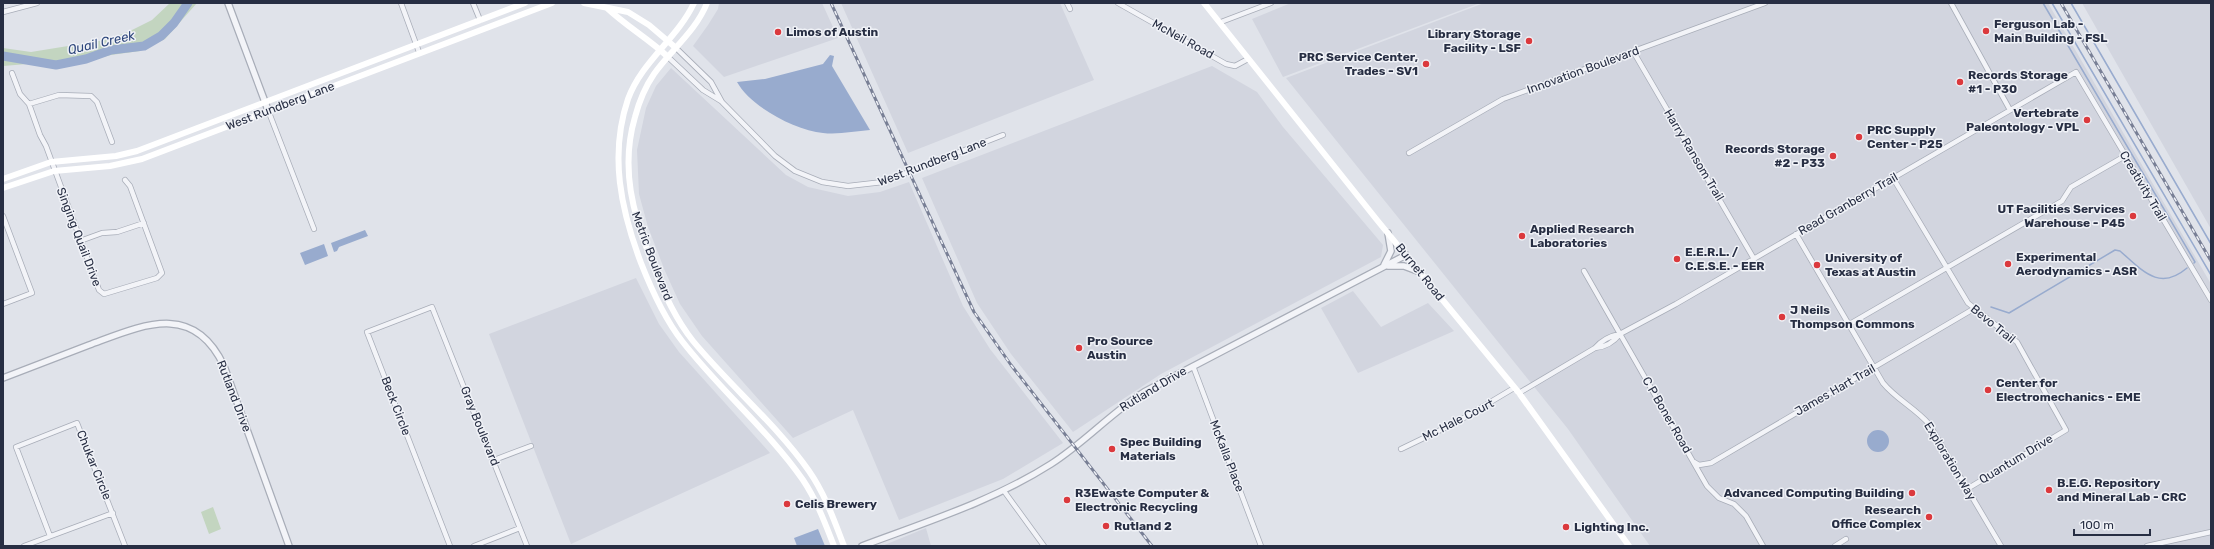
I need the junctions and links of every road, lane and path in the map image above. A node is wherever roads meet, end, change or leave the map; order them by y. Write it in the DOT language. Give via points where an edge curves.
graph roads {
  1 [pos="37,3"];
  2 [pos="228,3"];
  3 [pos="401,3"];
  4 [pos="473,3"];
  5 [pos="525,3"];
  6 [pos="552,3"];
  7 [pos="584,3"];
  8 [pos="694,3"];
  9 [pos="707,3"];
  10 [pos="1067,3"];
  11 [pos="1118,3"];
  12 [pos="1204,3"];
  13 [pos="1271,3"];
  14 [pos="1765,3"];
  15 [pos="1951,3"];
  16 [pos="607,8"];
  17 [pos="1070,9"];
  18 [pos="504,10"];
  19 [pos="3,12"];
  20 [pos="508,18"];
  21 [pos="480,20"];
  22 [pos="1220,22"];
  23 [pos="667,40"];
  24 [pos="416,44"];
  25 [pos="659,48"];
  26 [pos="676,48"];
  27 [pos="420,52"];
  28 [pos="1633,52"];
  29 [pos="668,57"];
  30 [pos="1248,59"];
  31 [pos="2076,72"];
  32 [pos="12,73"];
  33 [pos="265,102"];
  34 [pos="722,102"];
  35 [pos="29,104"];
  36 [pos="268,110"];
  37 [pos="2010,110"];
  38 [pos="1003,135"];
  39 [pos="112,142"];
  40 [pos="151,146"];
  41 [pos="1409,153"];
  42 [pos="154,154"];
  43 [pos="2125,156"];
  44 [pos="52,162"];
  45 [pos="54,171"];
  46 [pos="1893,178"];
  47 [pos="3,179"];
  48 [pos="125,180"];
  49 [pos="3,188"];
  50 [pos="630,188"];
  51 [pos="620,189"];
  52 [pos="3,216"];
  53 [pos="144,223"];
  54 [pos="314,229"];
  55 [pos="1388,233"];
  56 [pos="1796,234"];
  57 [pos="80,241"];
  58 [pos="1406,254"];
  59 [pos="1754,259"];
  60 [pos="1382,267"];
  61 [pos="1948,269"];
  62 [pos="1584,271"];
  63 [pos="1421,273"];
  64 [pos="2211,300"];
  65 [pos="3,304"];
  66 [pos="432,307"];
  67 [pos="1975,308"];
  68 [pos="679,321"];
  69 [pos="1848,325"];
  70 [pos="672,326"];
  71 [pos="1620,334"];
  72 [pos="1192,366"];
  73 [pos="1873,367"];
  74 [pos="3,378"];
  75 [pos="1514,388"];
  76 [pos="1519,393"];
  77 [pos="2066,430"];
  78 [pos="531,446"];
  79 [pos="792,449"];
  80 [pos="1401,449"];
  81 [pos="784,456"];
  82 [pos="494,460"];
  83 [pos="1693,461"];
  84 [pos="1967,489"];
  85 [pos="1004,491"];
  86 [pos="113,513"];
  87 [pos="520,528"];
  88 [pos="2211,532"];
  89 [pos="50,536"];
  90 [pos="1846,539"];
  91 [pos="24,546"];
  92 [pos="126,546"];
  93 [pos="289,546"];
  94 [pos="450,546"];
  95 [pos="474,546"];
  96 [pos="527,546"];
  97 [pos="834,546"];
  98 [pos="844,546"];
  99 [pos="862,546"];
  100 [pos="1044,546"];
  101 [pos="1261,546"];
  102 [pos="1630,546"];
  103 [pos="1763,546"];
  104 [pos="1835,546"];
  105 [pos="2000,546"];
  106 [pos="2147,546"];
  1 -- 19 [label="street"];
  2 -- 33 [label="street"];
  3 -- 24 [label="street"];
  4 -- 21 [label="street"];
  5 -- 18 [label="main road, West Rundberg Lane"];
  6 -- 20 [label="main road, West Rundberg Lane"];
  7 -- 16 [label="main road, West Rundberg Lane"];
  8 -- 23 [label="main road, Metric Boulevard" via="685,19"];
  9 -- 26 [label="main road, Metric Boulevard" via="694,26"];
  10 -- 17 [label="street"];
  11 -- 30 [label="street, McNeil Road" via="1226,64 1235,66"];
  12 -- 22 [label="main road, Burnet Road"];
  13 -- 22 [label="street"];
  14 -- 28 [label="street, Innovation Boulevard"];
  15 -- 37 [label="street"];
  16 -- 23 [label="main road, West Rundberg Lane" via="619,12 623,10 643,21"];
  16 -- 25 [label="main road, West Rundberg Lane"];
  18 -- 20 [label="main road"];
  18 -- 21 [label="main road, West Rundberg Lane"];
  20 -- 27 [label="main road, West Rundberg Lane"];
  21 -- 24 [label="main road, West Rundberg Lane"];
  22 -- 30 [label="main road, Burnet Road"];
  23 -- 25 [label="main road, Metric Boulevard"];
  23 -- 26 [label="main road, West Rundberg Lane"];
  24 -- 27 [label="street"];
  24 -- 33 [label="main road, West Rundberg Lane"];
  25 -- 29 [label="main road, West Rundberg Lane"];
  25 -- 51 [label="main road, Metric Boulevard" via="642,71 626,106 619,146"];
  26 -- 29 [label="main road, Metric Boulevard"];
  26 -- 34 [label="street, West Rundberg Lane" via="711,82"];
  27 -- 36 [label="main road, West Rundberg Lane"];
  28 -- 41 [label="street, Innovation Boulevard" via="1503,99"];
  28 -- 59 [label="street, Harry Ransom Trail"];
  29 -- 34 [label="street, West Rundberg Lane" via="703,90"];
  29 -- 50 [label="main road, Metric Boulevard" via="651,79 635,117 628,158"];
  30 -- 55 [label="main road, Burnet Road"];
  31 -- 37 [label="street, Read Granberry Trail"];
  31 -- 43 [label="street, Creativity Trail"];
  32 -- 35 [label="street, Singing Quail Drive" via="20,94"];
  33 -- 36 [label="street"];
  33 -- 40 [label="main road, West Rundberg Lane"];
  34 -- 38 [label="street, West Rundberg Lane" via="783,163 808,178 836,186 860,186 883,182"];
  35 -- 39 [label="street" via="55,95 91,96 97,102"];
  35 -- 44 [label="street, Singing Quail Drive"];
  36 -- 42 [label="main road, West Rundberg Lane"];
  36 -- 54 [label="street"];
  37 -- 46 [label="street, Read Granberry Trail"];
  40 -- 42 [label="main road"];
  40 -- 44 [label="main road, West Rundberg Lane" via="116,156"];
  42 -- 45 [label="main road, West Rundberg Lane" via="121,164"];
  43 -- 61 [label="street" via="2071,187 2062,202"];
  43 -- 64 [label="street, Creativity Trail"];
  44 -- 45 [label="street, Singing Quail Drive"];
  44 -- 47 [label="main road, West Rundberg Lane"];
  45 -- 49 [label="main road, West Rundberg Lane"];
  45 -- 57 [label="street, Singing Quail Drive"];
  46 -- 56 [label="street, Read Granberry Trail"];
  46 -- 61 [label="street, Bevo Trail"];
  48 -- 53 [label="street, Singing Quail Drive"];
  50 -- 51 [label="main road"];
  50 -- 68 [label="main road, Metric Boulevard" via="640,232 665,297"];
  51 -- 70 [label="main road, Metric Boulevard" via="633,242 649,284"];
  52 -- 65 [label="street" via="32,292"];
  53 -- 57 [label="street"];
  53 -- 57 [label="street, Singing Quail Drive" via="161,274 157,278 109,294 99,290"];
  55 -- 58 [label="main road, Burnet Road"];
  55 -- 60 [label="street" via="1390,251 1388,260"];
  56 -- 59 [label="street, Read Granberry Trail"];
  56 -- 69 [label="street, Exploration Way"];
  58 -- 60 [label="street, Rutland Drive"];
  58 -- 63 [label="main road, Burnet Road"];
  59 -- 71 [label="street, Read Granberry Trail"];
  60 -- 63 [label="street" via="1400,265"];
  60 -- 72 [label="street, Rutland Drive"];
  61 -- 67 [label="street, Bevo Trail" via="1968,303"];
  61 -- 69 [label="street"];
  62 -- 71 [label="street, C P Boner Road"];
  63 -- 75 [label="main road, Burnet Road"];
  66 -- 82 [label="street, Gray Boulevard"];
  66 -- 94 [label="street, Beck Circle" via="367,332"];
  67 -- 73 [label="street, James Hart Trail"];
  67 -- 77 [label="street, Bevo Trail" via="2017,342"];
  68 -- 70 [label="main road"];
  68 -- 79 [label="main road, Metric Boulevard" via="704,354"];
  69 -- 73 [label="street, Exploration Way"];
  70 -- 81 [label="main road, Metric Boulevard" via="696,357"];
  71 -- 76 [label="street, Read Granberry Trail" via="1610,336 1595,348"];
  71 -- 83 [label="street, C P Boner Road"];
  72 -- 85 [label="street, Rutland Drive" via="1134,399 1066,454"];
  72 -- 101 [label="street, McKalla Place"];
  73 -- 83 [label="street, James Hart Trail" via="1710,462 1699,465"];
  73 -- 84 [label="street, Exploration Way" via="1890,392 1914,409 1929,424"];
  74 -- 93 [label="street, Rutland Drive" via="150,324 179,325 197,334 215,350 224,366"];
  75 -- 76 [label="main road, Burnet Road"];
  75 -- 80 [label="street, Mc Hale Court" via="1457,422"];
  76 -- 102 [label="main road, Burnet Road"];
  77 -- 84 [label="street, Quantum Drive"];
  78 -- 82 [label="street"];
  79 -- 81 [label="main road"];
  79 -- 98 [label="main road, Metric Boulevard" via="823,495"];
  81 -- 97 [label="main road, Metric Boulevard" via="814,498"];
  82 -- 87 [label="street, Gray Boulevard"];
  83 -- 103 [label="street, C P Boner Road" via="1707,486 1720,498 1734,504 1746,516"];
  84 -- 105 [label="street, Exploration Way"];
  85 -- 99 [label="street, Rutland Drive"];
  85 -- 100 [label="street"];
  86 -- 89 [label="street"];
  86 -- 89 [label="street, Chukar Circle" via="77,423 16,447"];
  86 -- 92 [label="street, Chukar Circle"];
  87 -- 95 [label="street"];
  87 -- 96 [label="street, Gray Boulevard"];
  88 -- 106 [label="street"];
  89 -- 91 [label="street"];
  90 -- 104 [label="street"];
}
